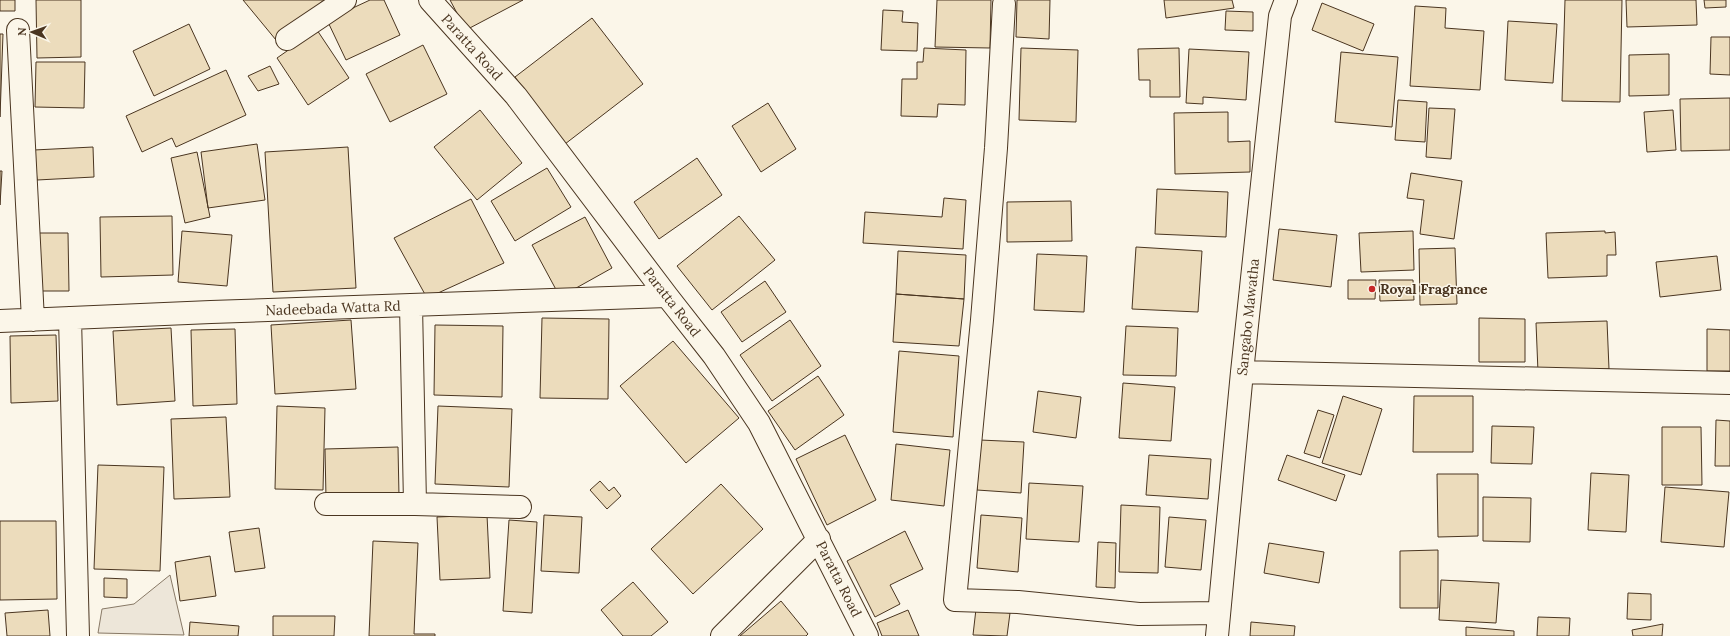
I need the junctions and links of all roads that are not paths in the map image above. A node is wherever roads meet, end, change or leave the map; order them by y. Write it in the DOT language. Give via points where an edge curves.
graph roads {
  1 [pos="344,0"];
  2 [pos="430,0"];
  3 [pos="1286,0"];
  4 [pos="1004,4"];
  5 [pos="18,30"];
  6 [pos="287,39"];
  7 [pos="666,296"];
  8 [pos="410,305"];
  9 [pos="70,318"];
  10 [pos="33,320"];
  11 [pos="0,321"];
  12 [pos="1242,372"];
  13 [pos="1730,383"];
  14 [pos="326,504"];
  15 [pos="415,504"];
  16 [pos="520,507"];
  17 [pos="819,539"];
  18 [pos="1219,613"];
  19 [pos="78,636"];
  20 [pos="722,636"];
  21 [pos="867,636"];
  22 [pos="1217,636"];
  1 -- 6 [label="street"];
  2 -- 7 [label="street, Paratta Road" via="516,96"];
  3 -- 12 [label="street, Sangabo Mawatha" via="1280,16"];
  4 -- 18 [label="street" via="990,218 955,600 1018,602 1139,614"];
  5 -- 10 [label="street"];
  7 -- 8 [label="street, Nadeebada Watta Rd"];
  7 -- 17 [label="street, Paratta Road" via="714,356 759,423"];
  8 -- 9 [label="street, Nadeebada Watta Rd"];
  8 -- 15 [label="street"];
  9 -- 10 [label="street, Nadeebada Watta Rd"];
  9 -- 19 [label="street"];
  10 -- 11 [label="street, Nadeebada Watta Rd"];
  12 -- 13 [label="street"];
  12 -- 18 [label="street, Sangabo Mawatha"];
  14 -- 15 [label="street"];
  15 -- 16 [label="street"];
  17 -- 20 [label="street"];
  17 -- 21 [label="street, Paratta Road"];
  18 -- 22 [label="street, Sangabo Mawatha"];
}
